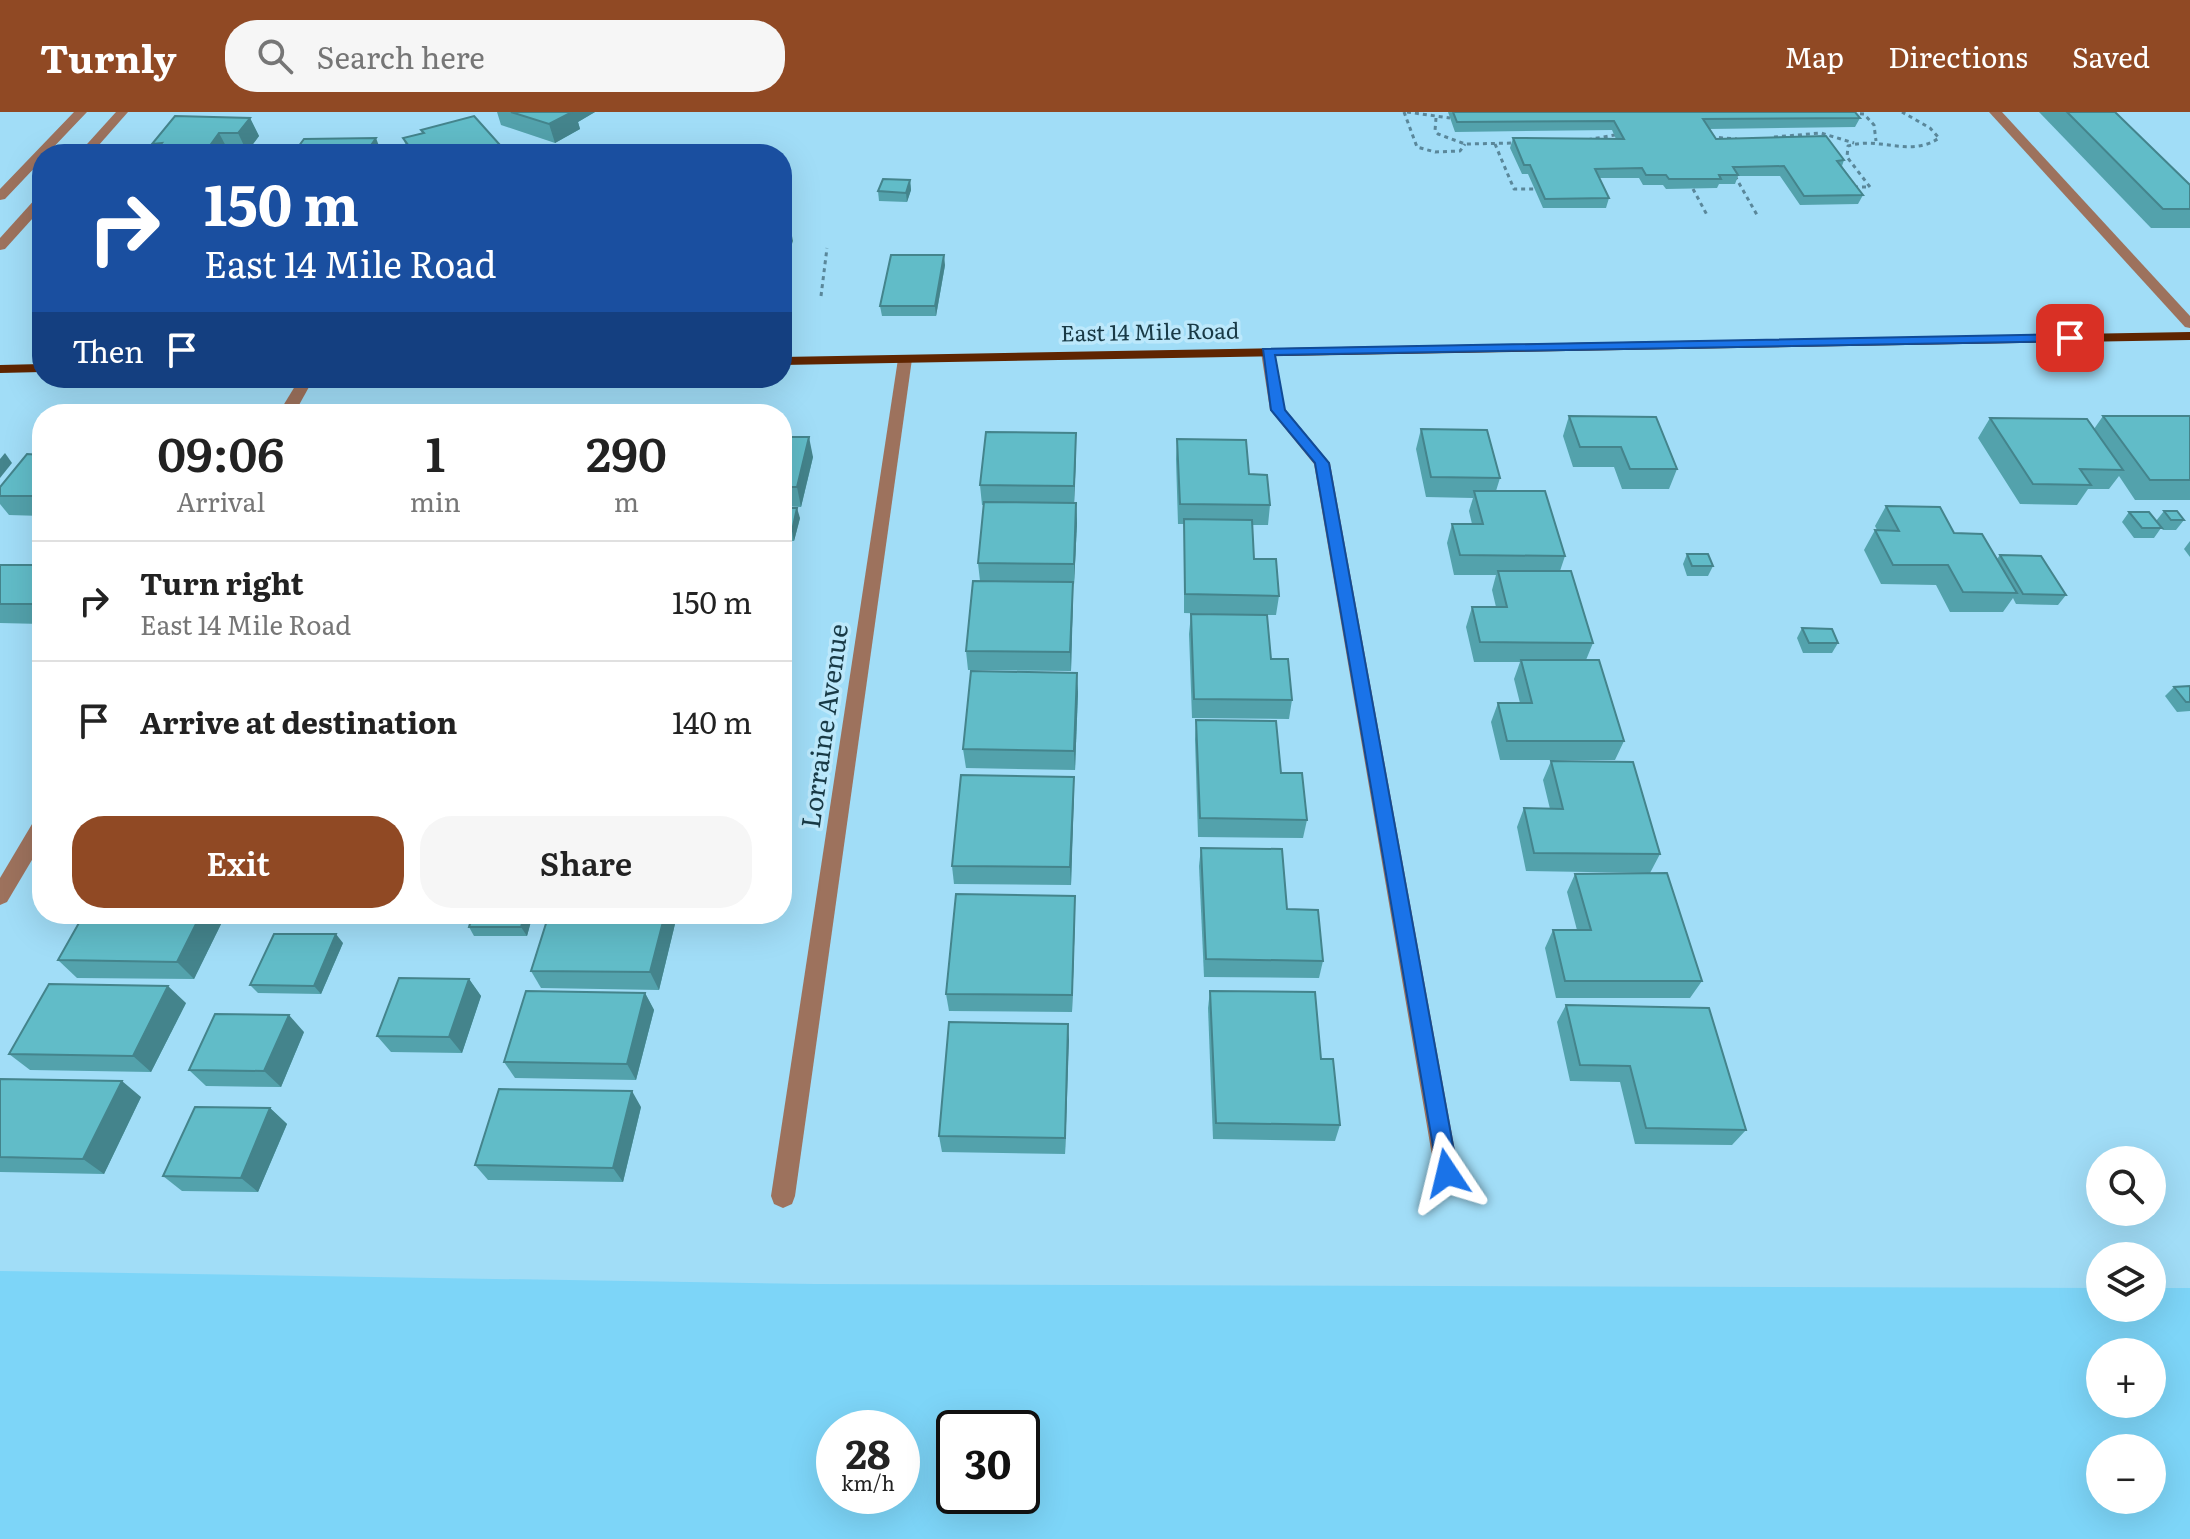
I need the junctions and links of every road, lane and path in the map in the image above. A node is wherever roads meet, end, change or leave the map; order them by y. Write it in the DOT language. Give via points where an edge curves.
graph roads {
  1 [pos="81,112"];
  2 [pos="122,112"];
  3 [pos="1405,112"];
  4 [pos="1902,112"];
  5 [pos="1995,112"];
  6 [pos="1847,113"];
  7 [pos="1866,113"];
  8 [pos="1436,118"];
  9 [pos="1450,118"];
  10 [pos="1615,135"];
  11 [pos="1706,138"];
  12 [pos="1771,138"];
  13 [pos="1741,140"];
  14 [pos="1876,141"];
  15 [pos="1524,143"];
  16 [pos="1568,143"];
  17 [pos="1854,143"];
  18 [pos="50,144"];
  19 [pos="93,144"];
  20 [pos="1465,144"];
  21 [pos="1495,144"];
  22 [pos="32,163"];
  23 [pos="1735,176"];
  24 [pos="1846,188"];
  25 [pos="1534,189"];
  26 [pos="1693,189"];
  27 [pos="0,196"];
  28 [pos="32,211"];
  29 [pos="1707,215"];
  30 [pos="1757,215"];
  31 [pos="0,246"];
  32 [pos="827,248"];
  33 [pos="821,296"];
  34 [pos="2190,324"];
  35 [pos="2190,336"];
  36 [pos="1268,352"];
  37 [pos="905,359"];
  38 [pos="792,361"];
  39 [pos="32,368"];
  40 [pos="0,369"];
  41 [pos="32,842"];
  42 [pos="0,896"];
  43 [pos="1447,1173"];
  44 [pos="783,1196"];
  1 -- 18 [label="street"];
  2 -- 19 [label="street"];
  3 -- 8 [label="path"];
  3 -- 20 [label="path" via="1417,147 1453,152"];
  4 -- 14 [label="path" via="1937,134 1936,142 1911,147"];
  5 -- 34 [label="street"];
  6 -- 7 [label="path"];
  7 -- 14 [label="path"];
  8 -- 9 [label="path"];
  8 -- 20 [label="path" via="1438,134"];
  10 -- 16 [label="path"];
  11 -- 13 [label="path"];
  12 -- 17 [label="path" via="1821,133"];
  14 -- 17 [label="path"];
  15 -- 21 [label="path"];
  17 -- 24 [label="path" via="1848,146 1847,157 1870,187"];
  20 -- 21 [label="path"];
  21 -- 25 [label="path" via="1514,189"];
  22 -- 27 [label="street"];
  23 -- 30 [label="path"];
  26 -- 29 [label="path"];
  28 -- 31 [label="street"];
  32 -- 33 [label="path"];
  35 -- 36 [label="main road, East 14 Mile Road"];
  36 -- 37 [label="main road, East 14 Mile Road"];
  36 -- 43 [label="street" via="1278,410 1322,463"];
  37 -- 38 [label="main road, East 14 Mile Road"];
  37 -- 44 [label="street, Lorraine Avenue"];
  39 -- 40 [label="main road"];
  41 -- 42 [label="street"];
}
